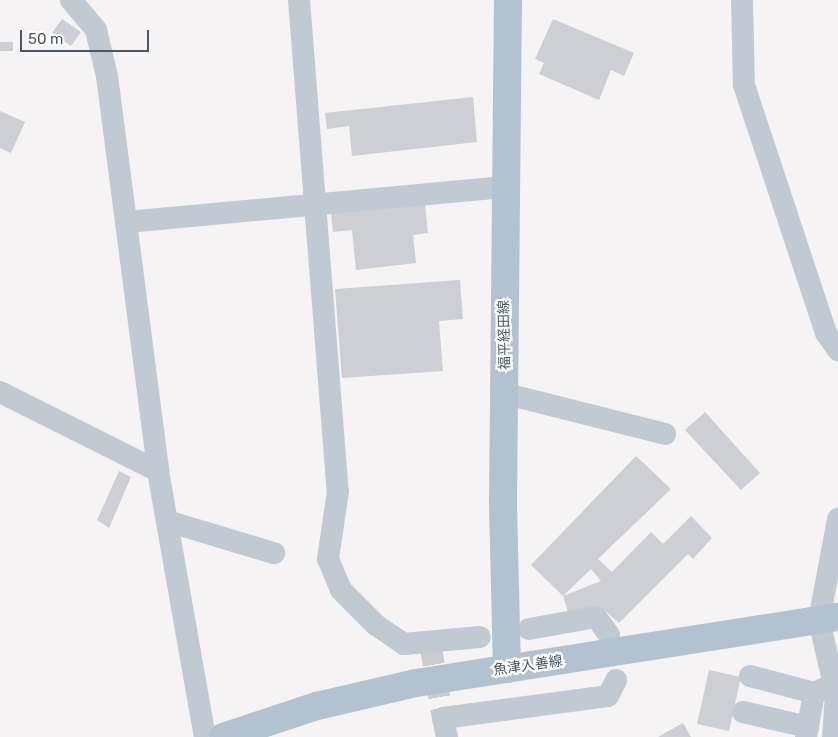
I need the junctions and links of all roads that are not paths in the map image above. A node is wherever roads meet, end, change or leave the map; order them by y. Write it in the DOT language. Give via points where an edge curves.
graph roads {
  1 [pos="71,0"];
  2 [pos="299,0"];
  3 [pos="508,0"];
  4 [pos="742,0"];
  5 [pos="504,187"];
  6 [pos="316,205"];
  7 [pos="127,222"];
  8 [pos="838,350"];
  9 [pos="0,392"];
  10 [pos="506,394"];
  11 [pos="665,434"];
  12 [pos="158,471"];
  13 [pos="838,519"];
  14 [pos="167,521"];
  15 [pos="274,553"];
  16 [pos="829,619"];
  17 [pos="529,629"];
  18 [pos="609,634"];
  19 [pos="480,637"];
  20 [pos="507,669"];
  21 [pos="750,676"];
  22 [pos="616,680"];
  23 [pos="824,688"];
  24 [pos="743,712"];
  25 [pos="807,732"];
  26 [pos="833,736"];
  27 [pos="205,737"];
  28 [pos="223,737"];
  29 [pos="447,737"];
  1 -- 7 [label="street" via="96,30 107,76"];
  2 -- 6 [label="street"];
  3 -- 5 [label="main road, 福平経田線"];
  4 -- 8 [label="street" via="744,84 826,333"];
  5 -- 6 [label="street"];
  5 -- 10 [label="main road, 福平経田線"];
  6 -- 7 [label="street"];
  6 -- 19 [label="street" via="338,491 328,558 341,590 376,625 404,644"];
  7 -- 12 [label="street"];
  9 -- 12 [label="street"];
  10 -- 11 [label="street"];
  10 -- 20 [label="main road, 福平経田線" via="503,501"];
  12 -- 14 [label="street"];
  13 -- 16 [label="street"];
  14 -- 15 [label="street"];
  14 -- 27 [label="street"];
  16 -- 20 [label="main road, 魚津入善線"];
  16 -- 23 [label="street"];
  17 -- 18 [label="street" via="596,617 607,626"];
  20 -- 28 [label="main road, 魚津入善線" via="317,706"];
  21 -- 23 [label="street"];
  22 -- 29 [label="street" via="608,696 443,718"];
  23 -- 25 [label="street"];
  23 -- 26 [label="street"];
  24 -- 25 [label="street"];
}
